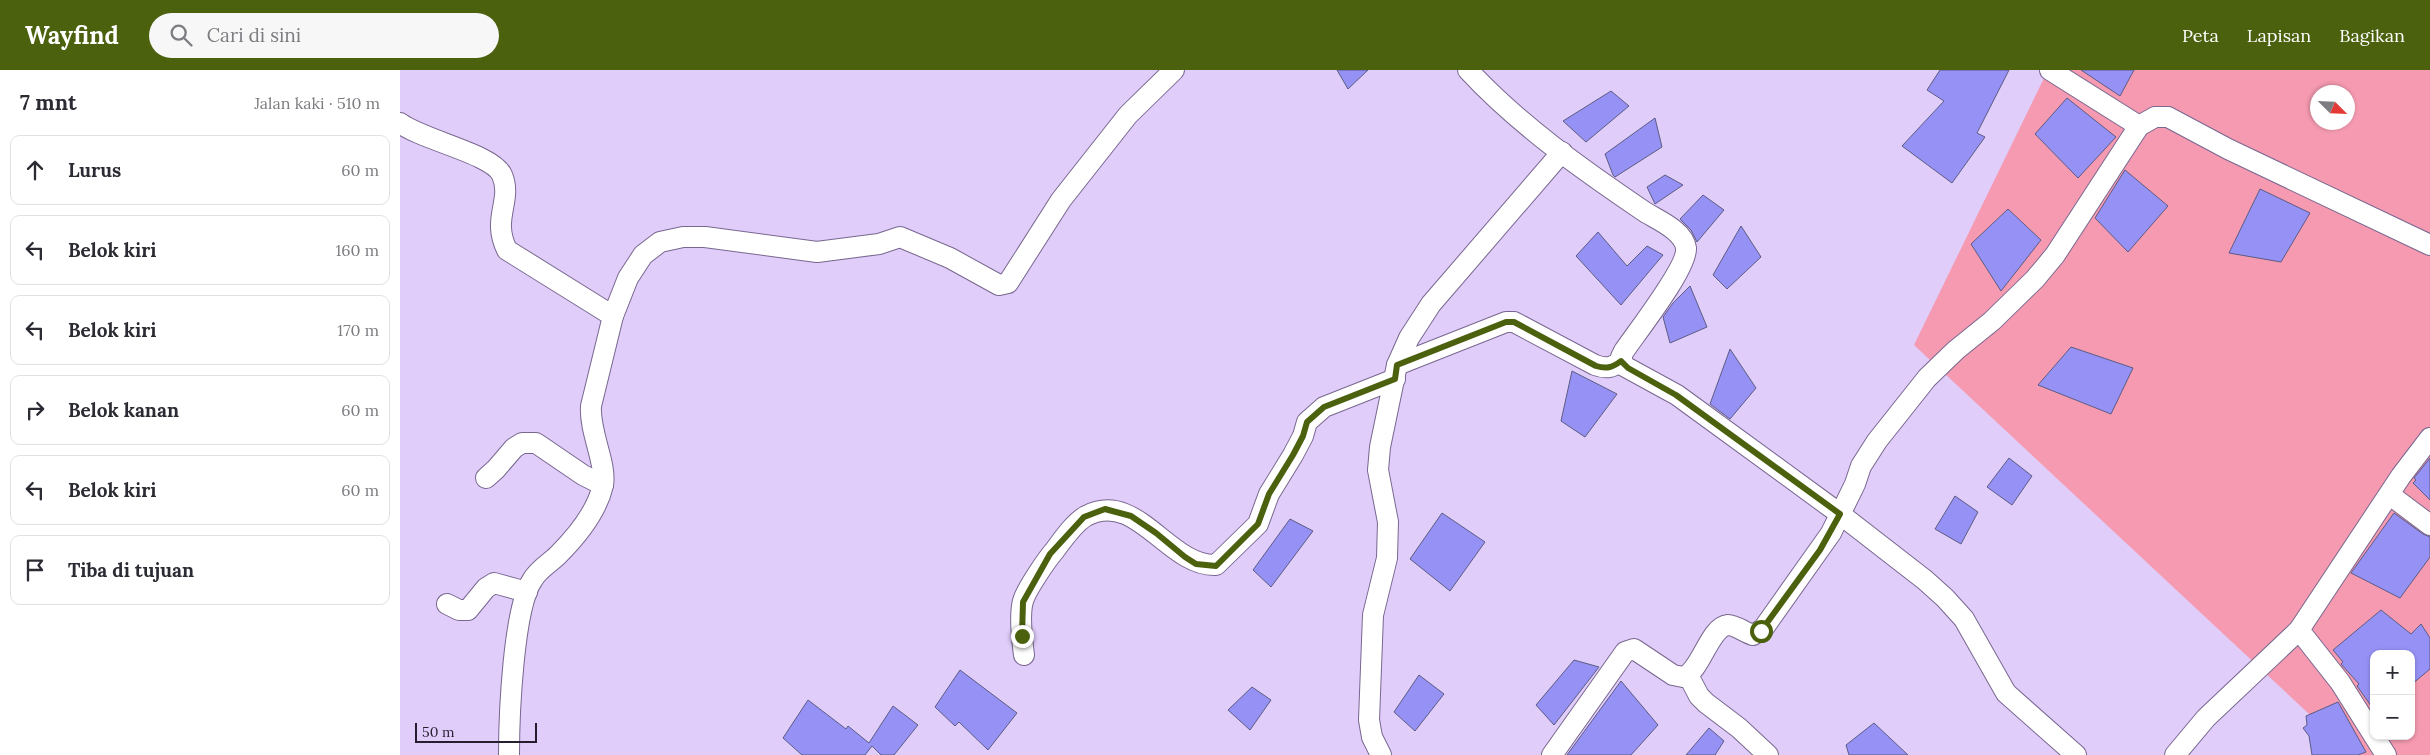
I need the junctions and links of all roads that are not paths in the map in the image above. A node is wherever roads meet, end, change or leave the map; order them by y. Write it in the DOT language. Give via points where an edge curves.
graph roads {
  1 [pos="1174,70"];
  2 [pos="1468,70"];
  3 [pos="2050,70"];
  4 [pos="400,124"];
  5 [pos="2139,126"];
  6 [pos="1562,152"];
  7 [pos="2430,245"];
  8 [pos="614,316"];
  9 [pos="1621,361"];
  10 [pos="1396,372"];
  11 [pos="2430,438"];
  12 [pos="486,478"];
  13 [pos="603,485"];
  14 [pos="2390,495"];
  15 [pos="1840,514"];
  16 [pos="2430,524"];
  17 [pos="527,592"];
  18 [pos="448,604"];
  19 [pos="2299,630"];
  20 [pos="1024,655"];
  21 [pos="1688,675"];
  22 [pos="509,755"];
  23 [pos="1381,755"];
  24 [pos="1552,755"];
  25 [pos="1768,755"];
  26 [pos="2076,755"];
  27 [pos="2174,755"];
  28 [pos="2386,755"];
  1 -- 8 [label="street" via="1128,115 1061,200 1008,283 999,285 950,258 900,237 879,244 817,252 705,237 682,237 660,242 643,255 628,278"];
  2 -- 6 [label="street" via="1491,94"];
  3 -- 5 [label="street"];
  4 -- 8 [label="street" via="494,165 502,175 505,194 499,225 507,250"];
  5 -- 7 [label="street" via="2155,117 2168,118"];
  5 -- 15 [label="street" via="2055,255 1999,314 1927,378 1888,426 1868,454"];
  6 -- 9 [label="street" via="1675,231 1686,246 1683,265 1624,351"];
  6 -- 10 [label="street" via="1431,304 1409,338"];
  8 -- 13 [label="street" via="590,413"];
  9 -- 10 [label="street" via="1604,369 1514,322 1506,322"];
  9 -- 15 [label="street" via="1676,395"];
  10 -- 20 [label="street" via="1324,407 1307,422 1293,455 1269,494 1258,524 1216,566 1196,564 1131,516 1105,509 1084,517 1050,554 1023,602"];
  10 -- 23 [label="street" via="1378,470 1388,522 1387,558 1373,615 1369,720 1372,737"];
  11 -- 14 [label="street"];
  12 -- 13 [label="street" via="514,448 522,443 536,443"];
  13 -- 17 [label="street" via="586,521 572,540 538,573"];
  14 -- 16 [label="street"];
  14 -- 19 [label="street"];
  15 -- 21 [label="street" via="1820,550 1763,629 1753,635 1730,625 1724,626"];
  15 -- 26 [label="street" via="1946,598 1964,619 2006,693"];
  17 -- 18 [label="street" via="494,584 486,588 468,610 459,610"];
  17 -- 22 [label="street" via="519,621"];
  19 -- 27 [label="street" via="2206,718"];
  19 -- 28 [label="street" via="2340,682"];
  21 -- 24 [label="street" via="1673,675 1634,648 1630,649"];
  21 -- 25 [label="street" via="1699,696"];
}
